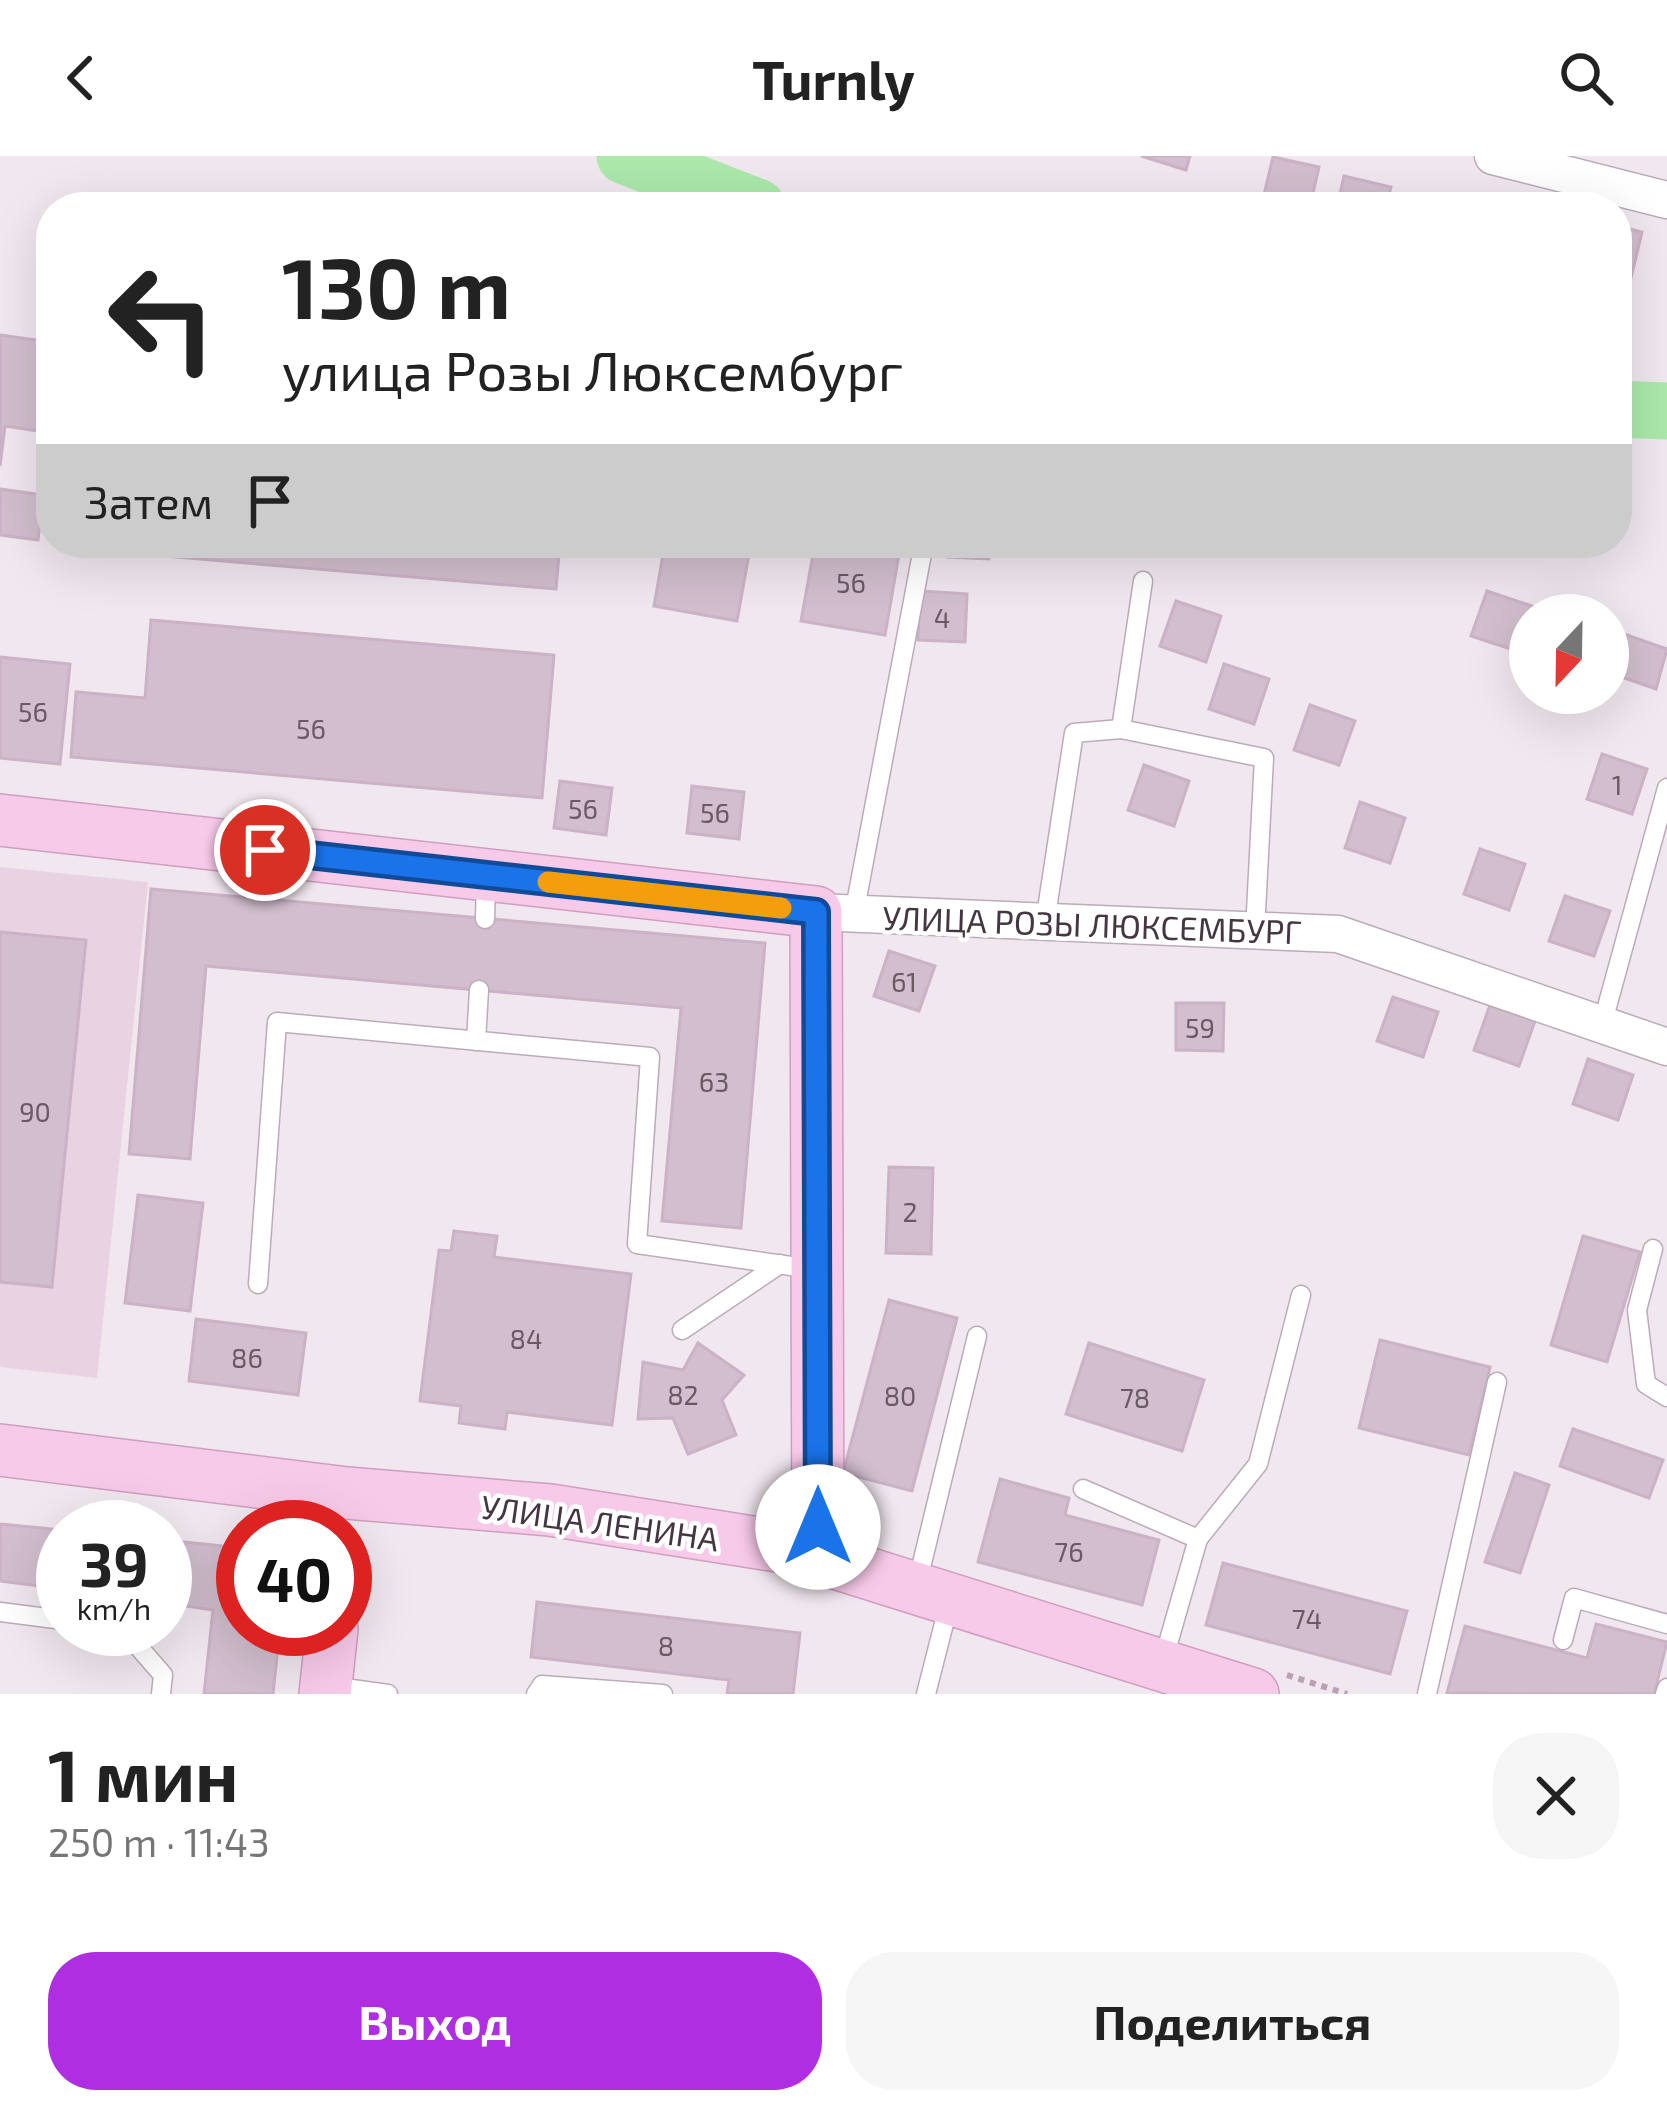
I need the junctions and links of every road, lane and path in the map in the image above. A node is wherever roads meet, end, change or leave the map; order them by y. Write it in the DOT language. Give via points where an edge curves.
graph roads {
  1 [pos="1493,156"];
  2 [pos="1667,200"];
  3 [pos="920,558"];
  4 [pos="1143,581"];
  5 [pos="1121,729"];
  6 [pos="1667,788"];
  7 [pos="0,820"];
  8 [pos="835,913"];
  9 [pos="1045,922"];
  10 [pos="1255,931"];
  11 [pos="479,990"];
  12 [pos="1602,1025"];
  13 [pos="476,1041"];
  14 [pos="1667,1047"];
  15 [pos="1653,1249"];
  16 [pos="798,1267"];
  17 [pos="258,1284"];
  18 [pos="1301,1295"];
  19 [pos="682,1330"];
  20 [pos="977,1336"];
  21 [pos="1497,1382"];
  22 [pos="1667,1397"];
  23 [pos="0,1450"];
  24 [pos="1083,1489"];
  25 [pos="288,1500"];
  26 [pos="372,1510"];
  27 [pos="1198,1539"];
  28 [pos="818,1558"];
  29 [pos="933,1594"];
  30 [pos="0,1612"];
  31 [pos="36,1617"];
  32 [pos="1667,1624"];
  33 [pos="1563,1640"];
  34 [pos="146,1656"];
  35 [pos="329,1656"];
  36 [pos="1170,1676"];
  37 [pos="325,1690"];
  38 [pos="161,1694"];
  39 [pos="388,1694"];
  40 [pos="536,1694"];
  41 [pos="663,1694"];
  42 [pos="926,1694"];
  43 [pos="1253,1694"];
  44 [pos="1427,1694"];
  1 -- 2 [label="street"];
  3 -- 8 [label="lane"];
  4 -- 5 [label="lane"];
  5 -- 9 [label="lane" via="1074,733"];
  5 -- 10 [label="lane" via="1264,758"];
  6 -- 12 [label="lane"];
  7 -- 8 [label="street, УЛИЦА РОЗЫ ЛЮКСЕМБУРГ" via="486,897"];
  8 -- 9 [label="street, УЛИЦА РОЗЫ ЛЮКСЕМБУРГ"];
  8 -- 16 [label="street"];
  9 -- 10 [label="street, УЛИЦА РОЗЫ ЛЮКСЕМБУРГ"];
  10 -- 12 [label="street, УЛИЦА РОЗЫ ЛЮКСЕМБУРГ" via="1338,934"];
  11 -- 13 [label="lane"];
  12 -- 14 [label="street, УЛИЦА РОЗЫ ЛЮКСЕМБУРГ"];
  13 -- 16 [label="lane" via="650,1058 637,1244"];
  13 -- 17 [label="lane" via="278,1022"];
  15 -- 22 [label="lane" via="1637,1310 1646,1384"];
  16 -- 19 [label="lane"];
  16 -- 28 [label="street"];
  18 -- 27 [label="lane" via="1258,1464"];
  20 -- 29 [label="lane"];
  21 -- 44 [label="lane"];
  23 -- 25 [label="street, УЛИЦА ЛЕНИНА"];
  24 -- 27 [label="lane"];
  26 -- 28 [label="street, УЛИЦА ЛЕНИНА" via="550,1510"];
  27 -- 36 [label="lane"];
  28 -- 29 [label="street, УЛИЦА ЛЕНИНА"];
  29 -- 36 [label="street, УЛИЦА ЛЕНИНА"];
  29 -- 42 [label="lane"];
  30 -- 31 [label="lane"];
  32 -- 33 [label="lane" via="1574,1598"];
  34 -- 38 [label="lane" via="163,1675"];
  35 -- 37 [label="street"];
  36 -- 43 [label="street, УЛИЦА ЛЕНИНА"];
  37 -- 39 [label="lane"];
  40 -- 41 [label="lane" via="542,1685"];
}
